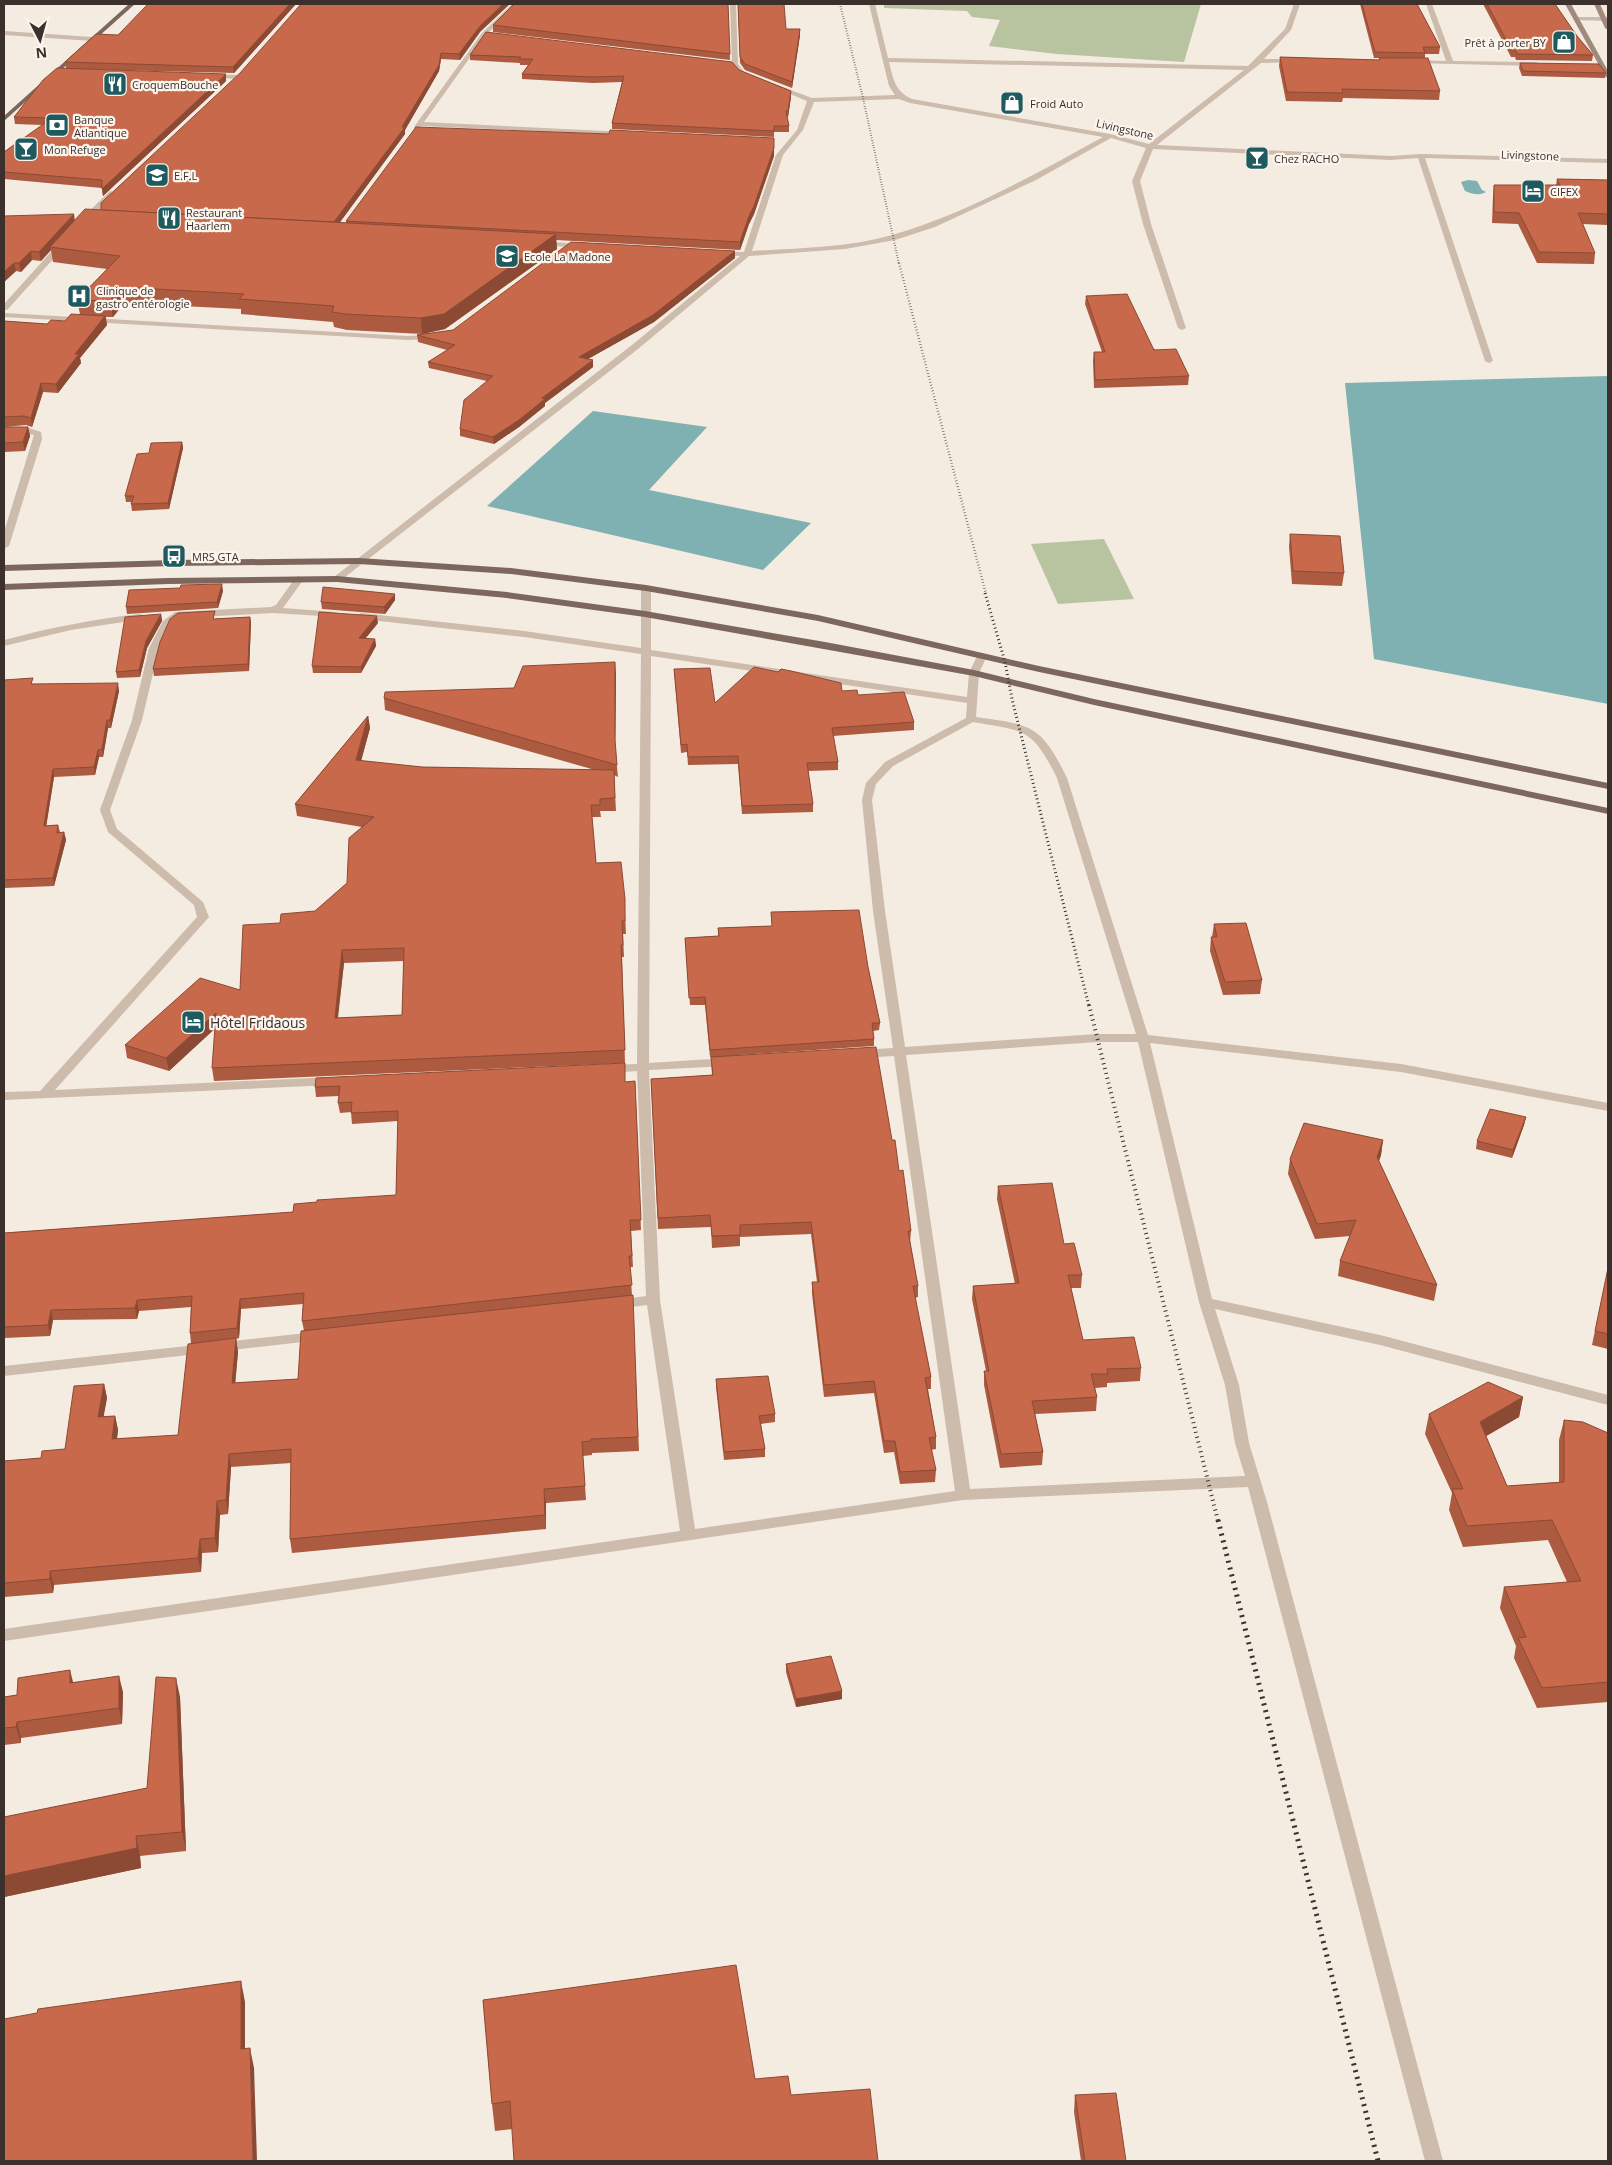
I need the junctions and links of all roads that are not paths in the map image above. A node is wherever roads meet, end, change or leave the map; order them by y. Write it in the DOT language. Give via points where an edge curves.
graph roads {
  1 [pos="132,4"];
  2 [pos="515,4"];
  3 [pos="732,4"];
  4 [pos="872,4"];
  5 [pos="1297,4"];
  6 [pos="1429,4"];
  7 [pos="1568,4"];
  8 [pos="1596,4"];
  9 [pos="1576,19"];
  10 [pos="1606,19"];
  11 [pos="1608,28"];
  12 [pos="4,33"];
  13 [pos="484,34"];
  14 [pos="494,35"];
  15 [pos="92,39"];
  16 [pos="886,60"];
  17 [pos="1259,61"];
  18 [pos="1301,61"];
  19 [pos="725,62"];
  20 [pos="1410,62"];
  21 [pos="1450,62"];
  22 [pos="735,64"];
  23 [pos="1545,64"];
  24 [pos="1592,65"];
  25 [pos="1602,65"];
  26 [pos="1248,68"];
  27 [pos="244,70"];
  28 [pos="56,71"];
  29 [pos="66,71"];
  30 [pos="199,76"];
  31 [pos="1608,76"];
  32 [pos="237,77"];
  33 [pos="763,82"];
  34 [pos="230,84"];
  35 [pos="771,85"];
  36 [pos="900,97"];
  37 [pos="811,100"];
  38 [pos="4,119"];
  39 [pos="419,124"];
  40 [pos="413,132"];
  41 [pos="634,135"];
  42 [pos="1110,136"];
  43 [pos="781,142"];
  44 [pos="791,142"];
  45 [pos="1150,147"];
  46 [pos="1422,160"];
  47 [pos="1608,161"];
  48 [pos="1608,169"];
  49 [pos="121,186"];
  50 [pos="85,220"];
  51 [pos="95,220"];
  52 [pos="78,227"];
  53 [pos="65,242"];
  54 [pos="531,243"];
  55 [pos="569,245"];
  56 [pos="589,246"];
  57 [pos="561,251"];
  58 [pos="707,252"];
  59 [pos="747,254"];
  60 [pos="4,308"];
  61 [pos="4,315"];
  62 [pos="1182,328"];
  63 [pos="443,335"];
  64 [pos="1489,361"];
  65 [pos="4,431"];
  66 [pos="4,546"];
  67 [pos="359,561"];
  68 [pos="4,568"];
  69 [pos="298,579"];
  70 [pos="337,579"];
  71 [pos="4,587"];
  72 [pos="646,588"];
  73 [pos="273,610"];
  74 [pos="645,614"];
  75 [pos="175,615"];
  76 [pos="4,643"];
  77 [pos="644,651"];
  78 [pos="982,656"];
  79 [pos="974,673"];
  80 [pos="972,701"];
  81 [pos="971,719"];
  82 [pos="1608,786"];
  83 [pos="1608,811"];
  84 [pos="1142,1038"];
  85 [pos="900,1051"];
  86 [pos="850,1054"];
  87 [pos="742,1061"];
  88 [pos="643,1067"];
  89 [pos="594,1069"];
  90 [pos="344,1080"];
  91 [pos="45,1093"];
  92 [pos="4,1096"];
  93 [pos="1608,1107"];
  94 [pos="653,1300"];
  95 [pos="1206,1302"];
  96 [pos="604,1305"];
  97 [pos="329,1335"];
  98 [pos="4,1371"];
  99 [pos="1608,1400"];
  100 [pos="1254,1481"];
  101 [pos="963,1495"];
  102 [pos="688,1535"];
  103 [pos="4,1634"];
  104 [pos="1434,2161"];
  1 -- 15 [label="main road"];
  2 -- 13 [label="street"];
  3 -- 22 [label="street"];
  4 -- 16 [label="street"];
  5 -- 17 [label="street" via="1288,30"];
  6 -- 21 [label="street"];
  7 -- 9 [label="street"];
  8 -- 10 [label="street"];
  9 -- 10 [label="street"];
  9 -- 25 [label="street"];
  10 -- 11 [label="street"];
  12 -- 15 [label="street"];
  13 -- 14 [label="street"];
  13 -- 39 [label="street"];
  15 -- 28 [label="main road"];
  16 -- 26 [label="street"];
  16 -- 36 [label="street" via="892,86"];
  17 -- 18 [label="street"];
  17 -- 26 [label="street"];
  19 -- 22 [label="street"];
  20 -- 21 [label="street"];
  21 -- 23 [label="street"];
  22 -- 33 [label="street" via="742,73"];
  24 -- 25 [label="street"];
  25 -- 31 [label="street"];
  26 -- 45 [label="street"];
  27 -- 32 [label="street"];
  28 -- 29 [label="street"];
  28 -- 38 [label="main road"];
  30 -- 32 [label="street"];
  32 -- 34 [label="street"];
  35 -- 37 [label="street"];
  36 -- 37 [label="street, Livingstone"];
  36 -- 42 [label="street, Livingstone" via="930,106"];
  37 -- 44 [label="street" via="800,130"];
  39 -- 40 [label="street"];
  39 -- 41 [label="street"];
  42 -- 45 [label="street, Livingstone"];
  42 -- 59 [label="street" via="1033,178 932,225 892,238 845,247"];
  43 -- 44 [label="street"];
  44 -- 59 [label="street" via="780,155"];
  45 -- 46 [label="street, Livingstone"];
  45 -- 62 [label="street" via="1136,181"];
  46 -- 47 [label="street, Livingstone"];
  46 -- 48 [label="street, Livingstone"];
  46 -- 64 [label="street"];
  49 -- 50 [label="street"];
  50 -- 51 [label="street"];
  50 -- 52 [label="street"];
  53 -- 60 [label="street"];
  54 -- 55 [label="street"];
  55 -- 56 [label="street"];
  55 -- 57 [label="street"];
  58 -- 59 [label="street"];
  59 -- 67 [label="street" via="635,348"];
  61 -- 63 [label="street" via="408,338"];
  65 -- 66 [label="street" via="38,434"];
  67 -- 68 [label="main road"];
  67 -- 70 [label="street"];
  67 -- 72 [label="main road" via="511,571"];
  69 -- 70 [label="main road"];
  69 -- 71 [label="main road"];
  69 -- 73 [label="street" via="279,607"];
  70 -- 74 [label="main road" via="498,594"];
  72 -- 74 [label="street"];
  72 -- 78 [label="main road" via="818,618"];
  73 -- 75 [label="street"];
  73 -- 77 [label="street" via="406,620"];
  74 -- 77 [label="street"];
  74 -- 79 [label="main road"];
  75 -- 76 [label="street" via="51,629"];
  75 -- 91 [label="street" via="166,623 154,648 136,720 105,810 112,830 199,904 203,917"];
  77 -- 80 [label="street"];
  77 -- 88 [label="street"];
  78 -- 79 [label="street"];
  78 -- 82 [label="main road"];
  79 -- 80 [label="street"];
  79 -- 83 [label="main road" via="1123,708"];
  80 -- 81 [label="street"];
  81 -- 84 [label="street" via="1019,727 1040,740 1050,754 1062,778"];
  81 -- 85 [label="street" via="889,764 871,783 867,800 879,911"];
  84 -- 85 [label="street"];
  84 -- 93 [label="street" via="1401,1068"];
  84 -- 95 [label="street"];
  85 -- 86 [label="street"];
  85 -- 101 [label="street"];
  87 -- 88 [label="street"];
  88 -- 89 [label="street"];
  88 -- 94 [label="street"];
  90 -- 91 [label="street"];
  91 -- 92 [label="street"];
  94 -- 96 [label="street"];
  94 -- 102 [label="street"];
  95 -- 99 [label="street" via="1380,1340"];
  95 -- 100 [label="street" via="1232,1385 1242,1443"];
  97 -- 98 [label="street"];
  100 -- 101 [label="street"];
  100 -- 104 [label="street"];
  101 -- 102 [label="street"];
  102 -- 103 [label="street"];
}
